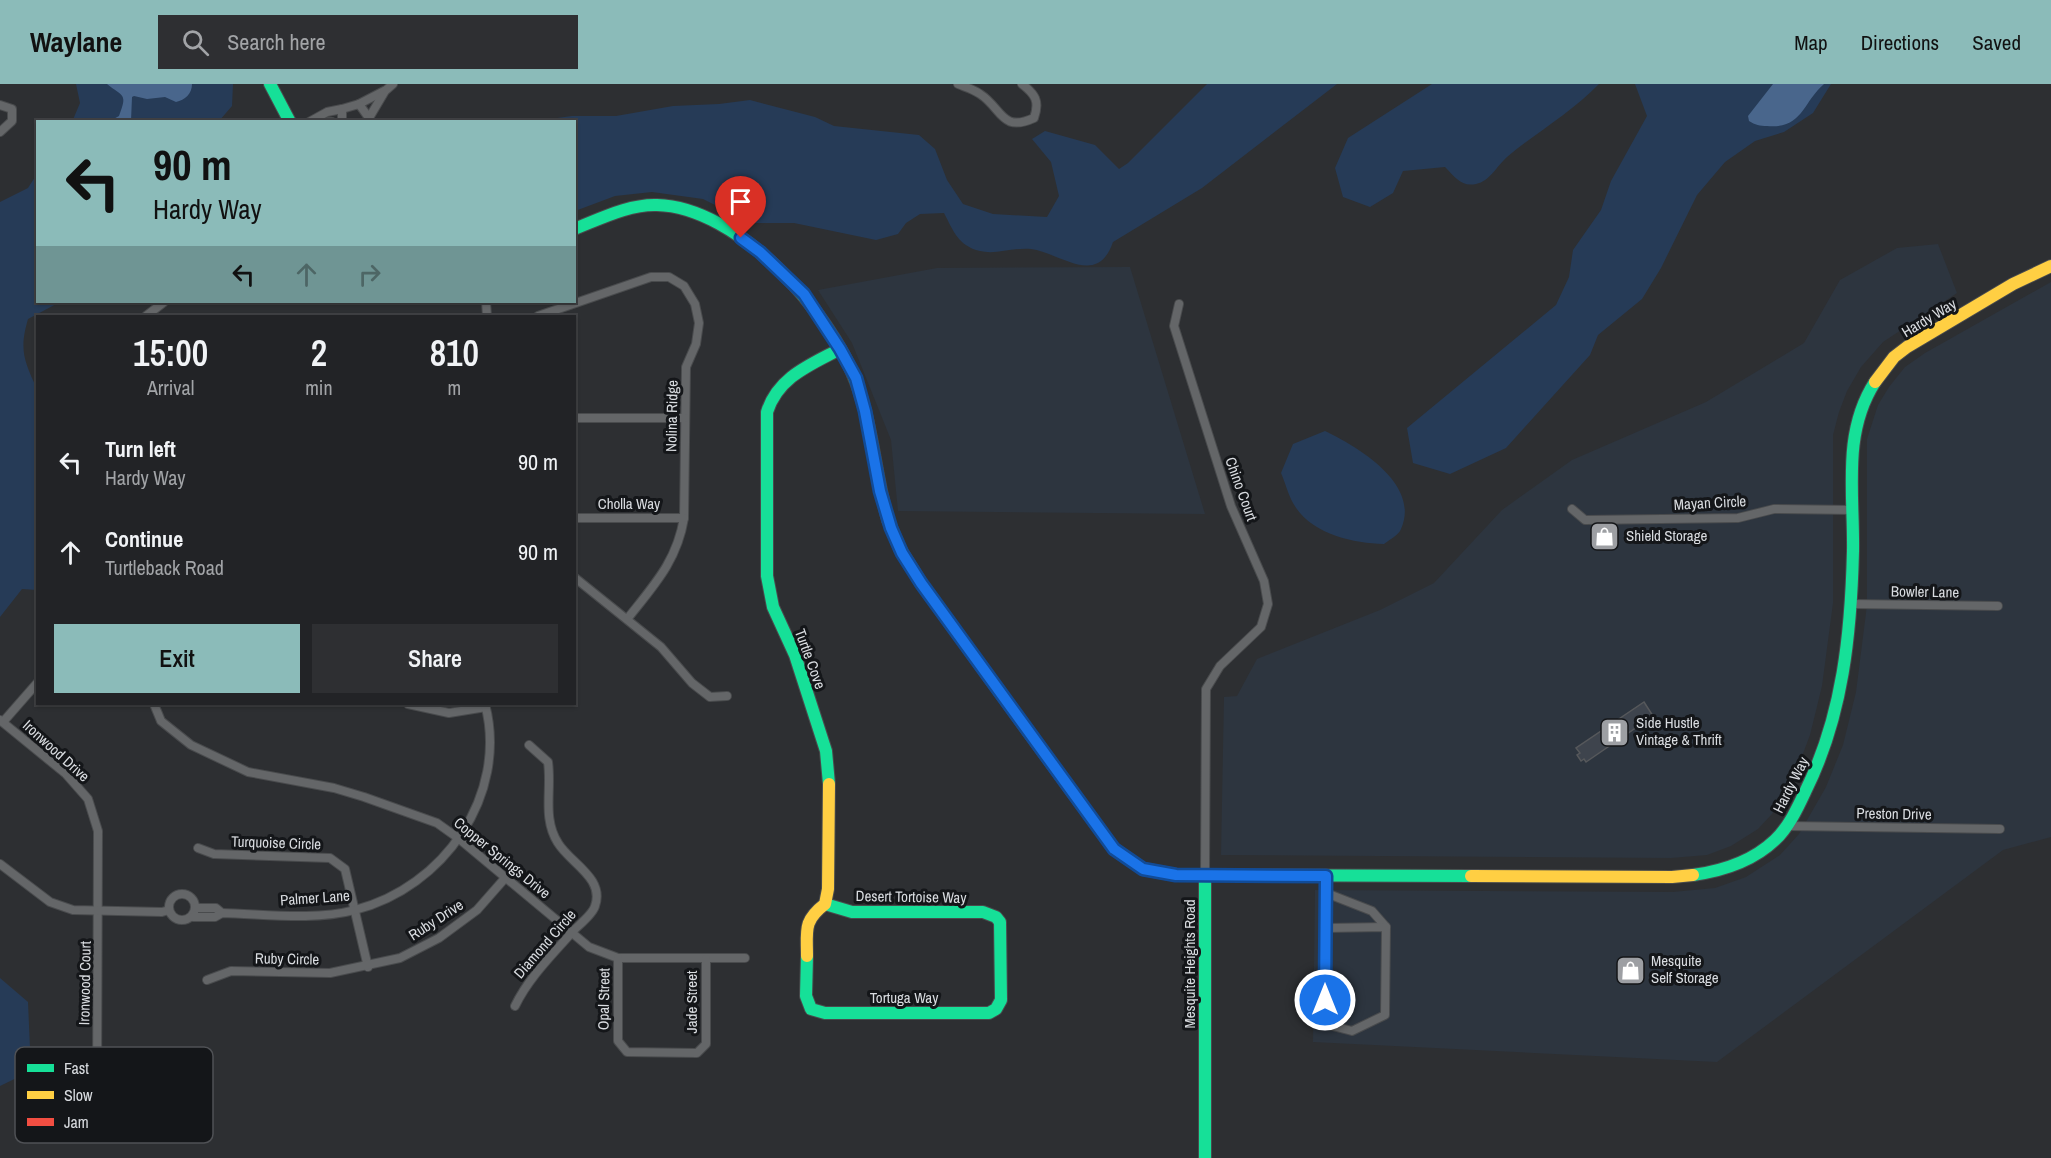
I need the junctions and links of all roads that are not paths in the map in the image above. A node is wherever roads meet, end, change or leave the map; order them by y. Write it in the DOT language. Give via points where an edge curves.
graph roads {
  1 [pos="270,84"];
  2 [pos="393,84"];
  3 [pos="958,84"];
  4 [pos="1022,84"];
  5 [pos="385,91"];
  6 [pos="359,104"];
  7 [pos="0,105"];
  8 [pos="342,109"];
  9 [pos="289,120"];
  10 [pos="313,120"];
  11 [pos="342,120"];
  12 [pos="368,120"];
  13 [pos="0,132"];
  14 [pos="576,228"];
  15 [pos="2051,266"];
  16 [pos="163,303"];
  17 [pos="576,303"];
  18 [pos="576,303"];
  19 [pos="1179,304"];
  20 [pos="147,315"];
  21 [pos="541,315"];
  22 [pos="840,349"];
  23 [pos="576,418"];
  24 [pos="685,418"];
  25 [pos="1572,509"];
  26 [pos="1853,510"];
  27 [pos="576,518"];
  28 [pos="684,518"];
  29 [pos="576,579"];
  30 [pos="1852,604"];
  31 [pos="1998,606"];
  32 [pos="628,618"];
  33 [pos="1220,666"];
  34 [pos="36,684"];
  35 [pos="727,696"];
  36 [pos="154,705"];
  37 [pos="413,705"];
  38 [pos="485,705"];
  39 [pos="2,721"];
  40 [pos="529,746"];
  41 [pos="1787,826"];
  42 [pos="2000,828"];
  43 [pos="459,838"];
  44 [pos="198,848"];
  45 [pos="0,864"];
  46 [pos="1205,875"];
  47 [pos="506,876"];
  48 [pos="1326,876"];
  49 [pos="1326,893"];
  50 [pos="825,904"];
  51 [pos="169,909"];
  52 [pos="355,910"];
  53 [pos="99,911"];
  54 [pos="194,912"];
  55 [pos="1386,927"];
  56 [pos="1326,928"];
  57 [pos="572,933"];
  58 [pos="618,958"];
  59 [pos="745,958"];
  60 [pos="706,959"];
  61 [pos="368,967"];
  62 [pos="207,980"];
  63 [pos="515,1006"];
  64 [pos="996,1009"];
  65 [pos="706,1044"];
  66 [pos="97,1047"];
  67 [pos="1205,1158"];
  1 -- 9 [label="main road"];
  2 -- 5 [label="street"];
  3 -- 4 [label="street" via="980,94 1007,120 1021,124 1034,118 1038,106 1034,94"];
  5 -- 6 [label="street"];
  5 -- 12 [label="street"];
  6 -- 8 [label="street"];
  6 -- 12 [label="street"];
  7 -- 13 [label="street" via="12,109 12,121"];
  8 -- 10 [label="street"];
  8 -- 11 [label="street"];
  14 -- 22 [label="main road, Hardy Way" via="625,209 659,205 694,210 722,224 760,252 804,294"];
  15 -- 26 [label="main road, Hardy Way" via="1917,341 1895,356 1876,378 1864,399 1852,437"];
  16 -- 20 [label="street"];
  17 -- 21 [label="street, Nolina Ridge"];
  18 -- 24 [label="street, Nolina Ridge" via="651,277 669,277 684,286 695,304 699,323 696,344 686,367"];
  19 -- 33 [label="street, Chino Court" via="1174,326 1231,506 1264,581 1268,604 1261,627"];
  22 -- 46 [label="main road, Hardy Way" via="856,378 891,528 921,583 1114,849 1143,869"];
  22 -- 50 [label="main road, Turtle Cove" via="782,381 770,397 767,412 767,576 773,607 795,655 826,751 829,782"];
  23 -- 24 [label="street"];
  24 -- 28 [label="street, Nolina Ridge"];
  25 -- 26 [label="street, Mayan Circle" via="1585,520 1738,518 1774,509"];
  26 -- 30 [label="main road, Hardy Way"];
  27 -- 28 [label="street, Cholla Way"];
  28 -- 32 [label="street, Nolina Ridge" via="669,565"];
  29 -- 32 [label="street"];
  30 -- 31 [label="street, Bowler Lane"];
  30 -- 41 [label="main road, Hardy Way" via="1841,689 1828,741 1813,780"];
  32 -- 35 [label="street" via="661,647 692,683 710,697"];
  33 -- 46 [label="street, Mesquite Heights Road" via="1206,689"];
  34 -- 39 [label="street"];
  36 -- 43 [label="street, Copper Springs Drive" via="161,721 190,745 248,772 364,797 436,823"];
  37 -- 38 [label="street" via="450,713"];
  38 -- 43 [label="street, Palmer Lane" via="489,749 484,783"];
  39 -- 53 [label="street, Ironwood Drive" via="66,774 88,799 98,831"];
  40 -- 57 [label="street, Diamond Circle" via="548,762 548,813 556,842 590,876 596,889 595,907"];
  41 -- 42 [label="street, Preston Drive"];
  41 -- 48 [label="main road, Hardy Way" via="1755,854 1712,874"];
  43 -- 47 [label="street, Copper Springs Drive"];
  43 -- 52 [label="street, Palmer Lane" via="443,860 419,881 389,898"];
  44 -- 52 [label="street, Turquoise Circle" via="214,854 330,858 345,869"];
  45 -- 53 [label="street, Palmer Lane" via="50,902 73,910"];
  46 -- 48 [label="main road, Hardy Way"];
  46 -- 67 [label="main road, Mesquite Heights Road"];
  47 -- 57 [label="street, Copper Springs Drive"];
  47 -- 61 [label="street, Ruby Drive" via="477,910 438,938 400,958"];
  48 -- 49 [label="street"];
  49 -- 55 [label="street" via="1372,911"];
  49 -- 56 [label="street"];
  50 -- 64 [label="main road, Desert Tortoise Way" via="852,912 982,912 996,917 1000,922 1001,1000"];
  50 -- 64 [label="main road, Tortuga Way" via="807,923 806,996 811,1009 825,1013 989,1013"];
  51 -- 53 [label="street, Palmer Lane"];
  51 -- 54 [label="street, Palmer Lane" via="177,919 185,920"];
  51 -- 54 [label="street, Palmer Lane" via="170,901 182,893 190,896"];
  52 -- 54 [label="street, Palmer Lane" via="294,915 222,913 216,908"];
  52 -- 61 [label="street, Turquoise Circle"];
  53 -- 66 [label="street, Ironwood Court"];
  55 -- 56 [label="street"];
  55 -- 56 [label="street" via="1385,1015 1352,1031 1325,1024"];
  57 -- 58 [label="street, Copper Springs Drive" via="589,947"];
  57 -- 63 [label="street, Diamond Circle" via="524,988"];
  58 -- 60 [label="street, Copper Springs Drive"];
  58 -- 65 [label="street, Opal Street" via="618,1041 627,1052 697,1053"];
  59 -- 60 [label="street, Copper Springs Drive"];
  60 -- 65 [label="street, Jade Street"];
  61 -- 62 [label="street, Ruby Circle" via="330,973 231,971"];
}
